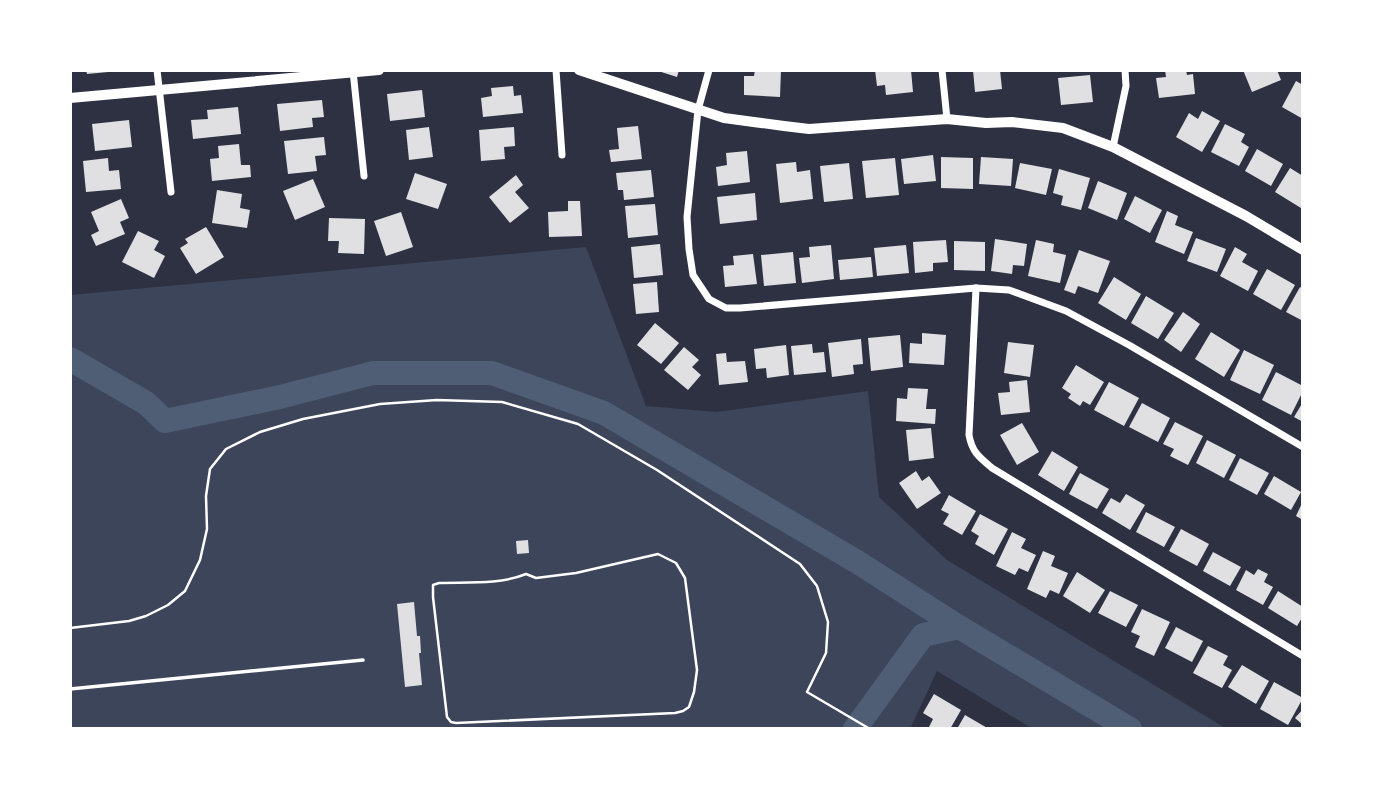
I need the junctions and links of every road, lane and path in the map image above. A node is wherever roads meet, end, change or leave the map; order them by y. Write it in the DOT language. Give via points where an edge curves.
graph roads {
  1 [pos="157,70"];
  2 [pos="379,70"];
  3 [pos="556,70"];
  4 [pos="579,70"];
  5 [pos="709,70"];
  6 [pos="942,70"];
  7 [pos="1125,70"];
  8 [pos="353,71"];
  9 [pos="159,90"];
  10 [pos="70,99"];
  11 [pos="698,110"];
  12 [pos="947,119"];
  13 [pos="1113,147"];
  14 [pos="562,155"];
  15 [pos="364,176"];
  16 [pos="171,192"];
  17 [pos="1303,250"];
  18 [pos="976,288"];
  19 [pos="1303,447"];
  20 [pos="70,628"];
  21 [pos="1303,656"];
  22 [pos="363,660"];
  23 [pos="697,670"];
  24 [pos="70,689"];
  25 [pos="870,729"];
  1 -- 9 [label="street"];
  2 -- 8 [label="street"];
  3 -- 14 [label="street"];
  4 -- 11 [label="street"];
  5 -- 11 [label="street"];
  6 -- 12 [label="street"];
  7 -- 13 [label="street"];
  8 -- 9 [label="street"];
  8 -- 15 [label="street"];
  9 -- 10 [label="street"];
  9 -- 16 [label="street"];
  11 -- 12 [label="street" via="809,129"];
  11 -- 18 [label="street" via="687,217 693,275 709,299 726,308"];
  12 -- 13 [label="street" via="1063,128"];
  13 -- 17 [label="street"];
  18 -- 19 [label="street" via="1009,290 1066,311"];
  18 -- 21 [label="street" via="968,435 979,458"];
  20 -- 25 [label="path" via="146,616 185,591 200,560 207,530 210,469 226,449 271,428 380,404 502,402 578,424 800,564 817,586 828,622 825,653 807,692"];
  22 -- 24 [label="lane"];
  23 -- 23 [label="path" via="685,578 676,563 658,554 576,573 433,585 451,722 674,713 689,706"];
}
